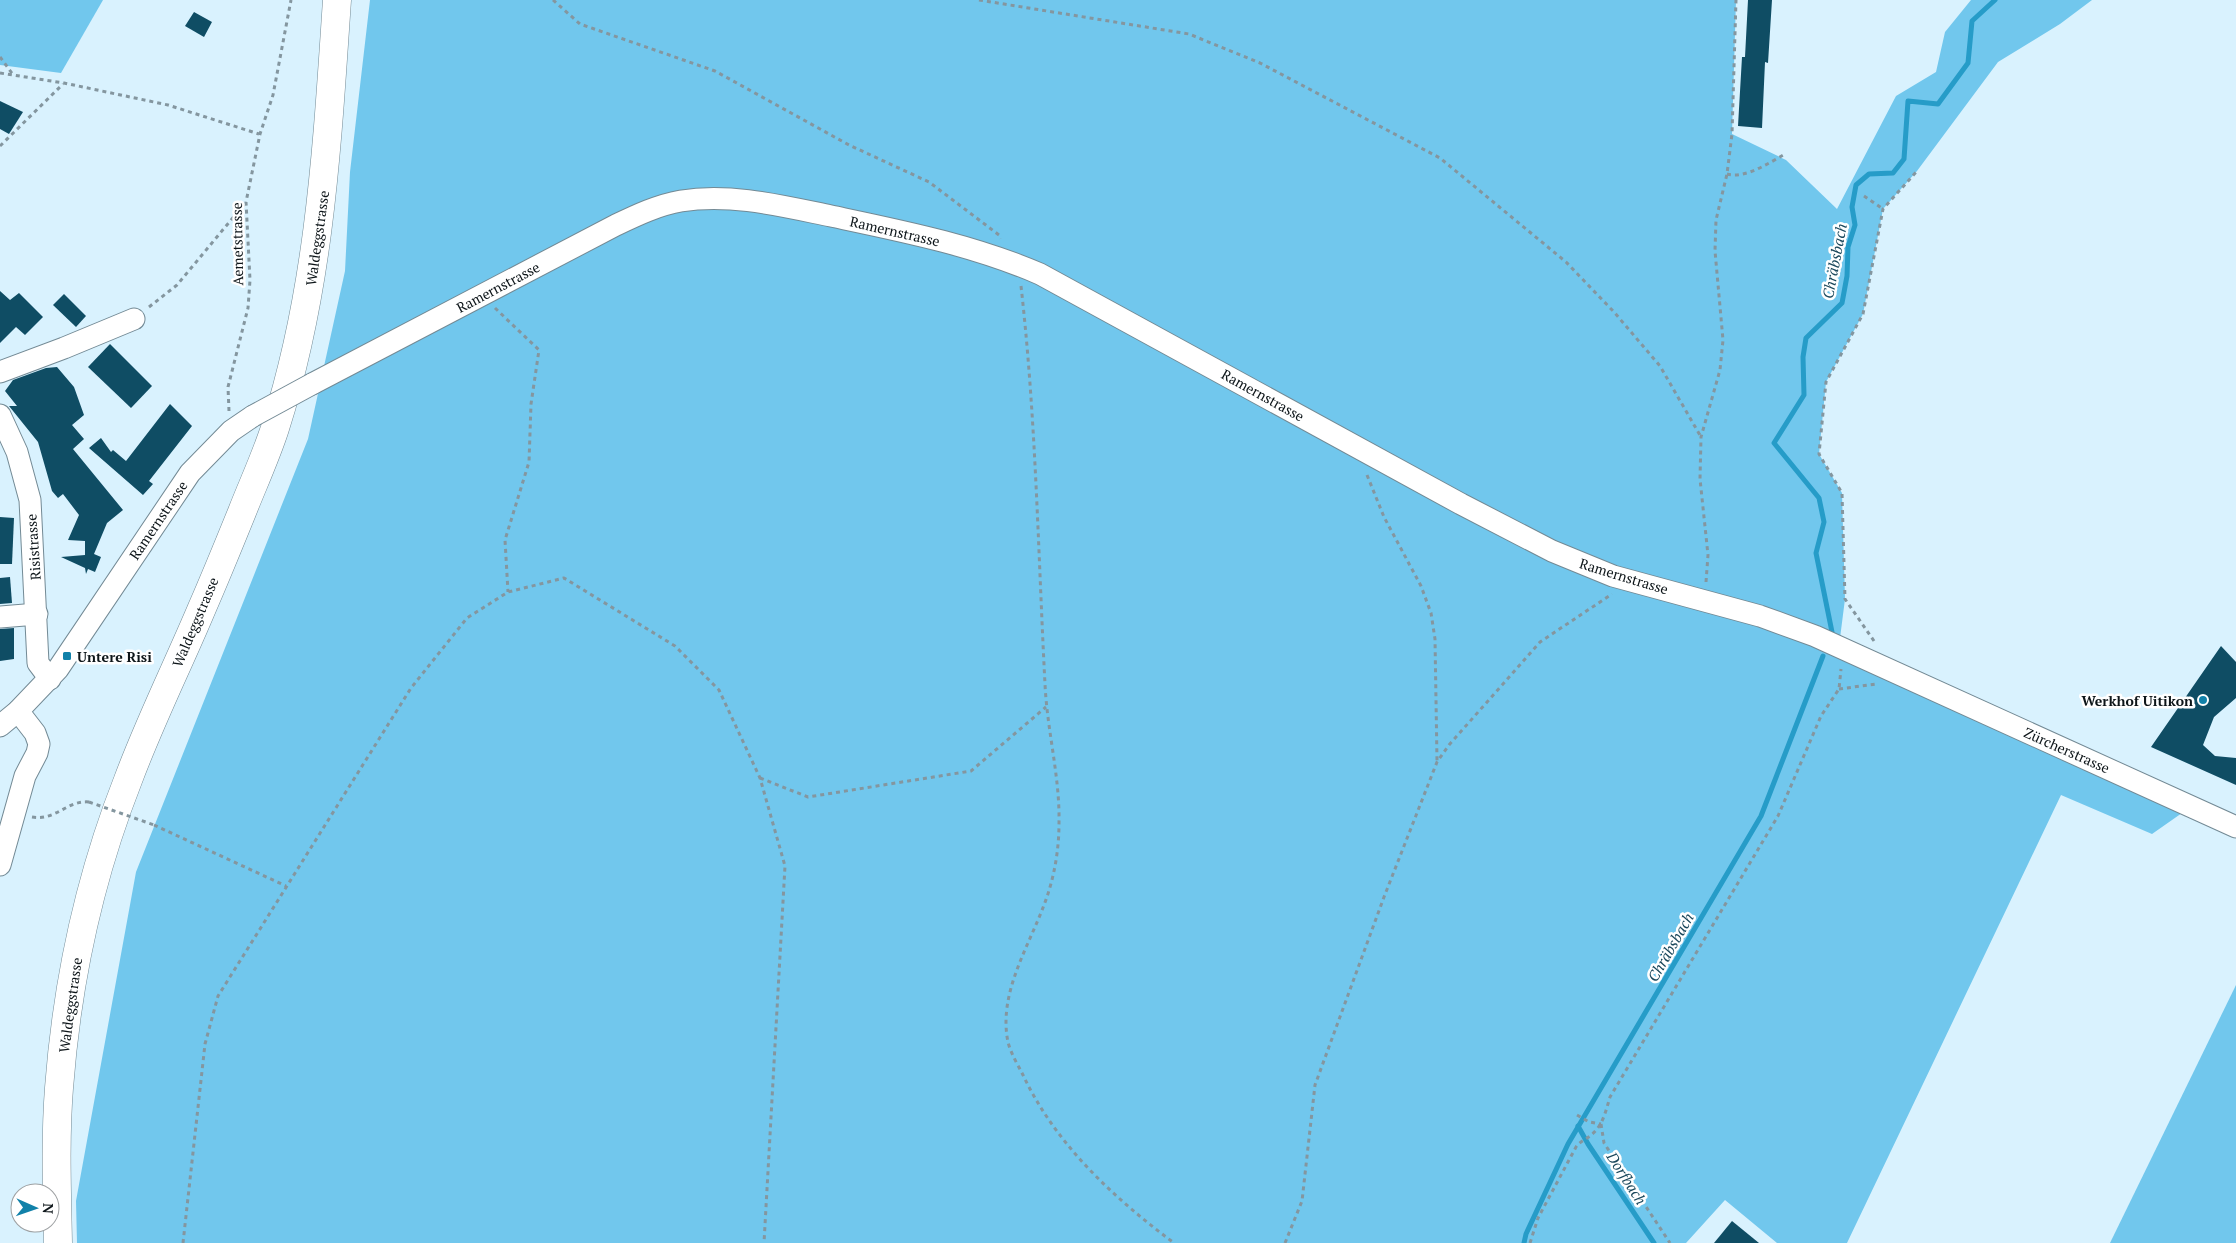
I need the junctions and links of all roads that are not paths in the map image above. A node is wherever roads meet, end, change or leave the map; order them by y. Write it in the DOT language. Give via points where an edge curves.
graph roads {
  1 [pos="337,0"];
  2 [pos="134,319"];
  3 [pos="0,372"];
  4 [pos="0,415"];
  5 [pos="5,434"];
  6 [pos="37,614"];
  7 [pos="0,617"];
  8 [pos="50,679"];
  9 [pos="1890,679"];
  10 [pos="18,711"];
  11 [pos="0,726"];
  12 [pos="2236,827"];
  13 [pos="0,865"];
  14 [pos="58,1243"];
  1 -- 14 [label="main road, Waldeggstrasse" via="325,182 315,256 296,352 274,429 256,477 127,780 86,909 68,1002 59,1090"];
  2 -- 3 [label="street"];
  4 -- 5 [label="street, Risistrasse"];
  5 -- 6 [label="street, Risistrasse" via="24,473 30,500"];
  6 -- 7 [label="street"];
  6 -- 8 [label="street, Risistrasse" via="38,663"];
  8 -- 9 [label="street, Ramernstrasse, bridge" via="190,473 232,431 312,384 648,210 706,199 763,203 879,226 979,250 1013,262 1086,298 1526,539 1576,562 1627,580 1790,626"];
  8 -- 10 [label="street, Ramernstrasse"];
  9 -- 12 [label="street, Zürcherstrasse"];
  10 -- 11 [label="street, Ramernstrasse"];
  10 -- 13 [label="street" via="35,733 39,744 24,776"];
}
